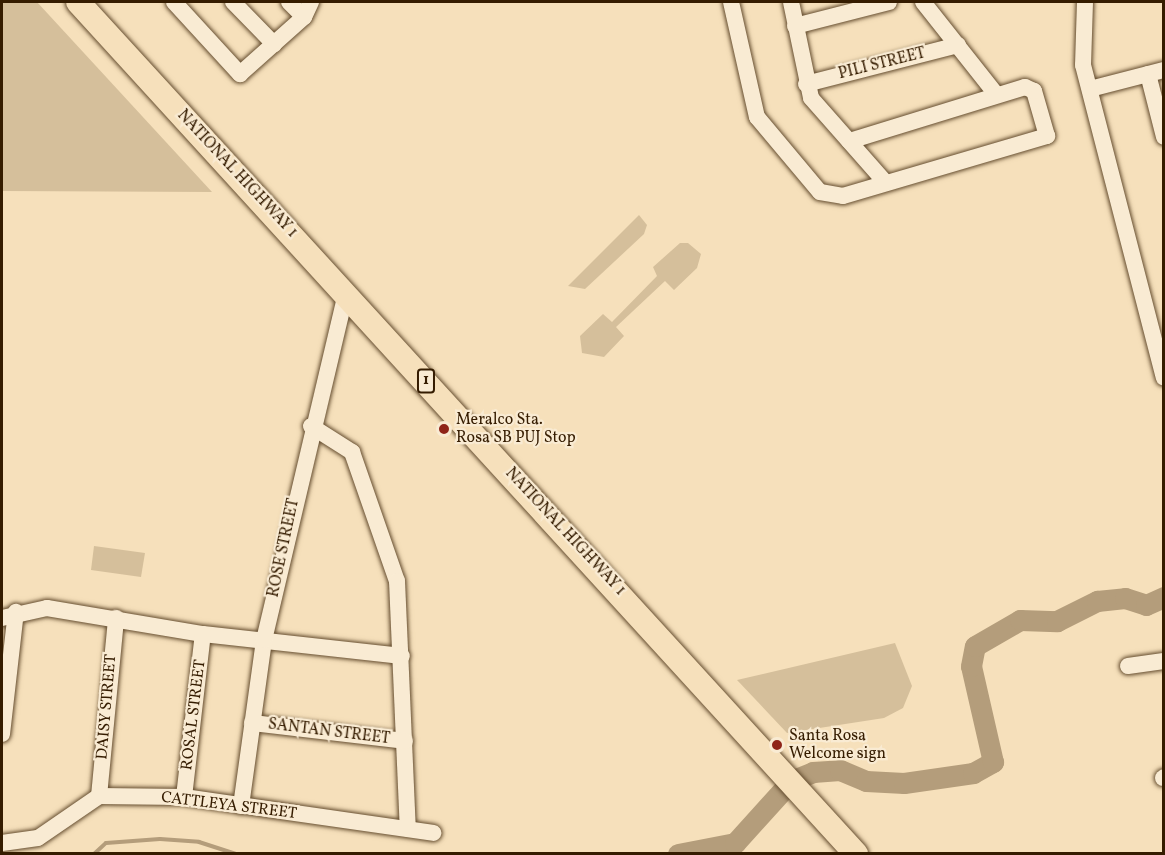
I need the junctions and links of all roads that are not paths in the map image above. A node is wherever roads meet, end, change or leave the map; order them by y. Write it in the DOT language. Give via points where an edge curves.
graph roads {
  1 [pos="78,2"];
  2 [pos="174,2"];
  3 [pos="233,2"];
  4 [pos="289,2"];
  5 [pos="311,2"];
  6 [pos="732,2"];
  7 [pos="791,2"];
  8 [pos="889,2"];
  9 [pos="923,2"];
  10 [pos="1085,2"];
  11 [pos="304,17"];
  12 [pos="795,26"];
  13 [pos="274,44"];
  14 [pos="958,45"];
  15 [pos="1156,72"];
  16 [pos="806,84"];
  17 [pos="1090,89"];
  18 [pos="996,94"];
  19 [pos="1164,137"];
  20 [pos="849,141"];
  21 [pos="886,183"];
  22 [pos="346,294"];
  23 [pos="1164,378"];
  24 [pos="311,426"];
  25 [pos="9,615"];
  26 [pos="116,618"];
  27 [pos="204,634"];
  28 [pos="264,640"];
  29 [pos="402,656"];
  30 [pos="1164,661"];
  31 [pos="1128,666"];
  32 [pos="252,723"];
  33 [pos="2,734"];
  34 [pos="405,741"];
  35 [pos="99,796"];
  36 [pos="184,797"];
  37 [pos="241,806"];
  38 [pos="408,829"];
  39 [pos="433,833"];
  40 [pos="2,843"];
  41 [pos="856,854"];
  1 -- 22 [label="highway, NATIONAL HIGHWAY 1 / 1"];
  2 -- 13 [label="street" via="240,74"];
  3 -- 13 [label="street"];
  4 -- 11 [label="street"];
  5 -- 11 [label="street"];
  6 -- 21 [label="street" via="757,117 773,141 829,195"];
  7 -- 12 [label="street"];
  8 -- 12 [label="street"];
  9 -- 14 [label="street"];
  10 -- 17 [label="street" via="1081,56"];
  11 -- 13 [label="street"];
  12 -- 16 [label="street"];
  14 -- 16 [label="street, PILI STREET"];
  14 -- 18 [label="street"];
  15 -- 17 [label="street"];
  15 -- 19 [label="street"];
  16 -- 20 [label="street" via="811,98"];
  17 -- 23 [label="street"];
  18 -- 20 [label="street"];
  18 -- 21 [label="street" via="1025,87 1034,91 1047,136"];
  20 -- 21 [label="street"];
  22 -- 24 [label="street, ROSE STREET"];
  22 -- 41 [label="highway, NATIONAL HIGHWAY 1 / 1"];
  24 -- 28 [label="street, ROSE STREET"];
  24 -- 29 [label="street" via="352,452 397,581"];
  25 -- 26 [label="street" via="47,608"];
  25 -- 33 [label="street"];
  26 -- 27 [label="street"];
  26 -- 35 [label="street, DAISY STREET"];
  27 -- 28 [label="street"];
  27 -- 36 [label="street, ROSAL STREET"];
  28 -- 29 [label="street"];
  28 -- 32 [label="street, ROSE STREET"];
  29 -- 34 [label="street"];
  30 -- 31 [label="street"];
  32 -- 34 [label="street, SANTAN STREET"];
  32 -- 37 [label="street, ROSE STREET"];
  34 -- 38 [label="street"];
  35 -- 36 [label="street, CATTLEYA STREET"];
  35 -- 40 [label="street" via="38,838"];
  36 -- 37 [label="street, CATTLEYA STREET"];
  37 -- 38 [label="street, CATTLEYA STREET"];
  38 -- 39 [label="street, CATTLEYA STREET"];
}
